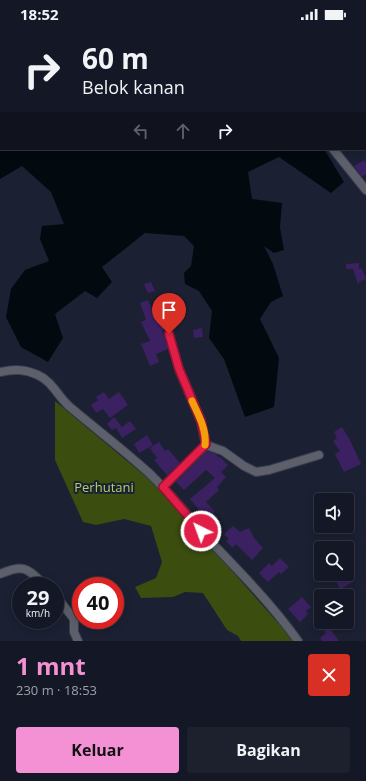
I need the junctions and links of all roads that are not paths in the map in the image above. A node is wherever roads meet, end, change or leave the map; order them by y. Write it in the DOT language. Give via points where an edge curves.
graph roads {
  1 [pos="334,150"];
  2 [pos="366,190"];
  3 [pos="169,334"];
  4 [pos="0,372"];
  5 [pos="206,444"];
  6 [pos="319,455"];
  7 [pos="163,487"];
  8 [pos="0,574"];
  9 [pos="37,577"];
  10 [pos="64,606"];
  11 [pos="78,641"];
  12 [pos="298,641"];
  1 -- 2 [label="street"];
  3 -- 5 [label="street" via="179,369 201,421"];
  4 -- 7 [label="street" via="21,370 46,380 67,405"];
  5 -- 6 [label="street" via="224,451 256,472"];
  5 -- 7 [label="street"];
  7 -- 12 [label="street" via="259,593"];
  8 -- 9 [label="street" via="24,568"];
  10 -- 11 [label="street" via="74,619 74,632"];
}
